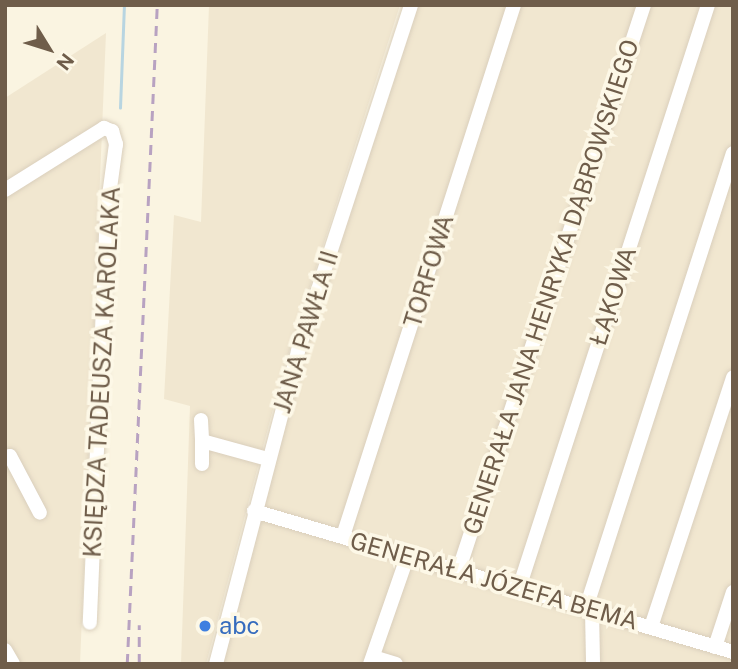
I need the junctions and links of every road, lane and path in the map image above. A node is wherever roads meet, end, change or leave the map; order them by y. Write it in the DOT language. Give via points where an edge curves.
graph roads {
  1 [pos="411,5"];
  2 [pos="514,5"];
  3 [pos="644,5"];
  4 [pos="708,5"];
  5 [pos="733,153"];
  6 [pos="5,190"];
  7 [pos="733,377"];
  8 [pos="201,421"];
  9 [pos="202,441"];
  10 [pos="5,458"];
  11 [pos="268,459"];
  12 [pos="202,464"];
  13 [pos="254,511"];
  14 [pos="40,513"];
  15 [pos="343,536"];
  16 [pos="408,555"];
  17 [pos="459,569"];
  18 [pos="519,588"];
  19 [pos="733,592"];
  20 [pos="589,609"];
  21 [pos="90,623"];
  22 [pos="651,627"];
  23 [pos="715,646"];
  24 [pos="5,650"];
  25 [pos="733,652"];
  26 [pos="372,661"];
  27 [pos="13,664"];
  28 [pos="216,664"];
  29 [pos="396,664"];
  30 [pos="593,664"];
  1 -- 11 [label="street, JANA PAWŁA II" via="298,351"];
  2 -- 15 [label="street, TORFOWA"];
  3 -- 17 [label="street, GENERAŁA JANA HENRYKA DĄBROWSKIEGO"];
  4 -- 18 [label="street, ŁĄKOWA"];
  5 -- 20 [label="street"];
  6 -- 21 [label="street, KSIĘDZA TADEUSZA KAROLAKA" via="104,128 113,131 117,144 107,211"];
  7 -- 22 [label="street"];
  8 -- 9 [label="street"];
  9 -- 11 [label="street"];
  9 -- 12 [label="street"];
  10 -- 14 [label="street" via="10,456"];
  11 -- 13 [label="street, JANA PAWŁA II"];
  13 -- 15 [label="street, GENERAŁA JÓZEFA BEMA"];
  13 -- 28 [label="street, JANA PAWŁA II"];
  15 -- 16 [label="street, GENERAŁA JÓZEFA BEMA"];
  16 -- 17 [label="street, GENERAŁA JÓZEFA BEMA"];
  16 -- 26 [label="street"];
  17 -- 18 [label="street, GENERAŁA JÓZEFA BEMA"];
  18 -- 20 [label="street, GENERAŁA JÓZEFA BEMA"];
  19 -- 23 [label="street"];
  20 -- 22 [label="street, GENERAŁA JÓZEFA BEMA"];
  20 -- 30 [label="street"];
  22 -- 23 [label="street, GENERAŁA JÓZEFA BEMA"];
  23 -- 25 [label="street, GENERAŁA JÓZEFA BEMA"];
  24 -- 27 [label="street"];
  26 -- 29 [label="street"];
}
